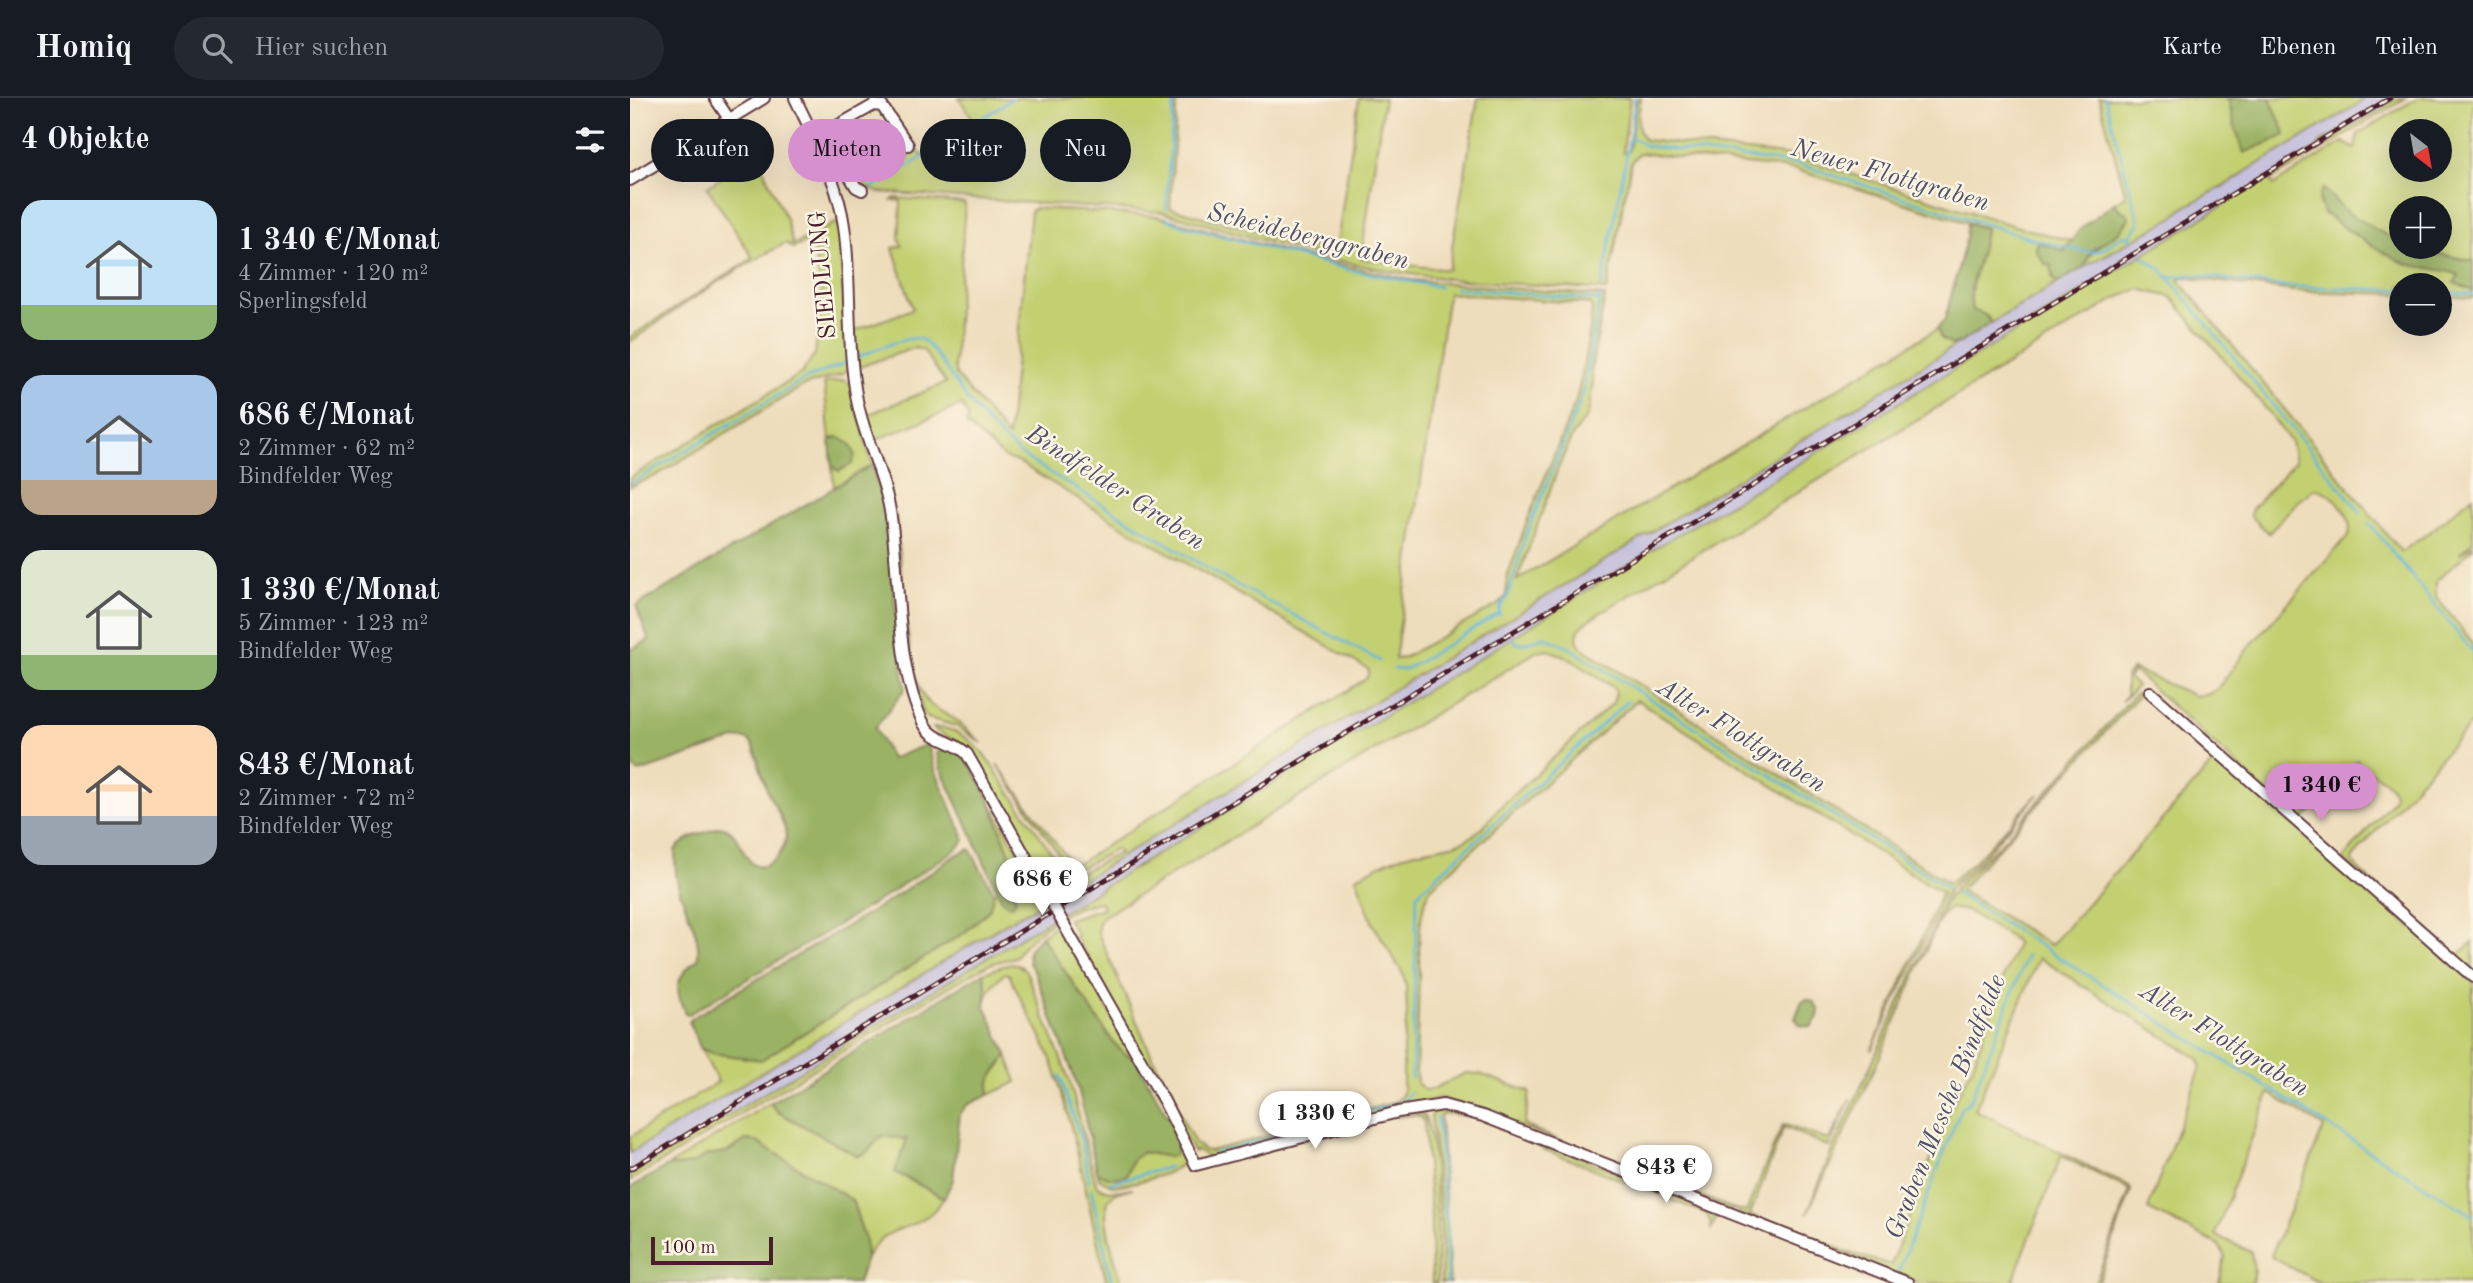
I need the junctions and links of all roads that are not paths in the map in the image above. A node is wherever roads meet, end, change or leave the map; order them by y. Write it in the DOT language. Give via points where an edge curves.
graph roads {
  1 [pos="715,98"];
  2 [pos="764,98"];
  3 [pos="794,98"];
  4 [pos="729,119"];
  5 [pos="804,119"];
  6 [pos="851,119"];
  7 [pos="891,119"];
  8 [pos="906,142"];
  9 [pos="908,145"];
  10 [pos="651,167"];
  11 [pos="630,180"];
  12 [pos="832,182"];
  13 [pos="853,182"];
  14 [pos="862,190"];
  15 [pos="2150,692"];
  16 [pos="2473,977"];
  17 [pos="1908,1283"];
  1 -- 4 [label="street"];
  2 -- 4 [label="street"];
  3 -- 5 [label="street, SIEDLUNG"];
  6 -- 7 [label="street" via="874,105 882,106"];
  8 -- 9 [label="street"];
  10 -- 11 [label="street"];
  12 -- 17 [label="street, SIEDLUNG, bridge" via="844,226 852,371 890,512 906,663 920,714 935,736 967,754 1196,1165 1398,1112 1454,1107"];
  13 -- 14 [label="street"];
  15 -- 16 [label="street"];
}
